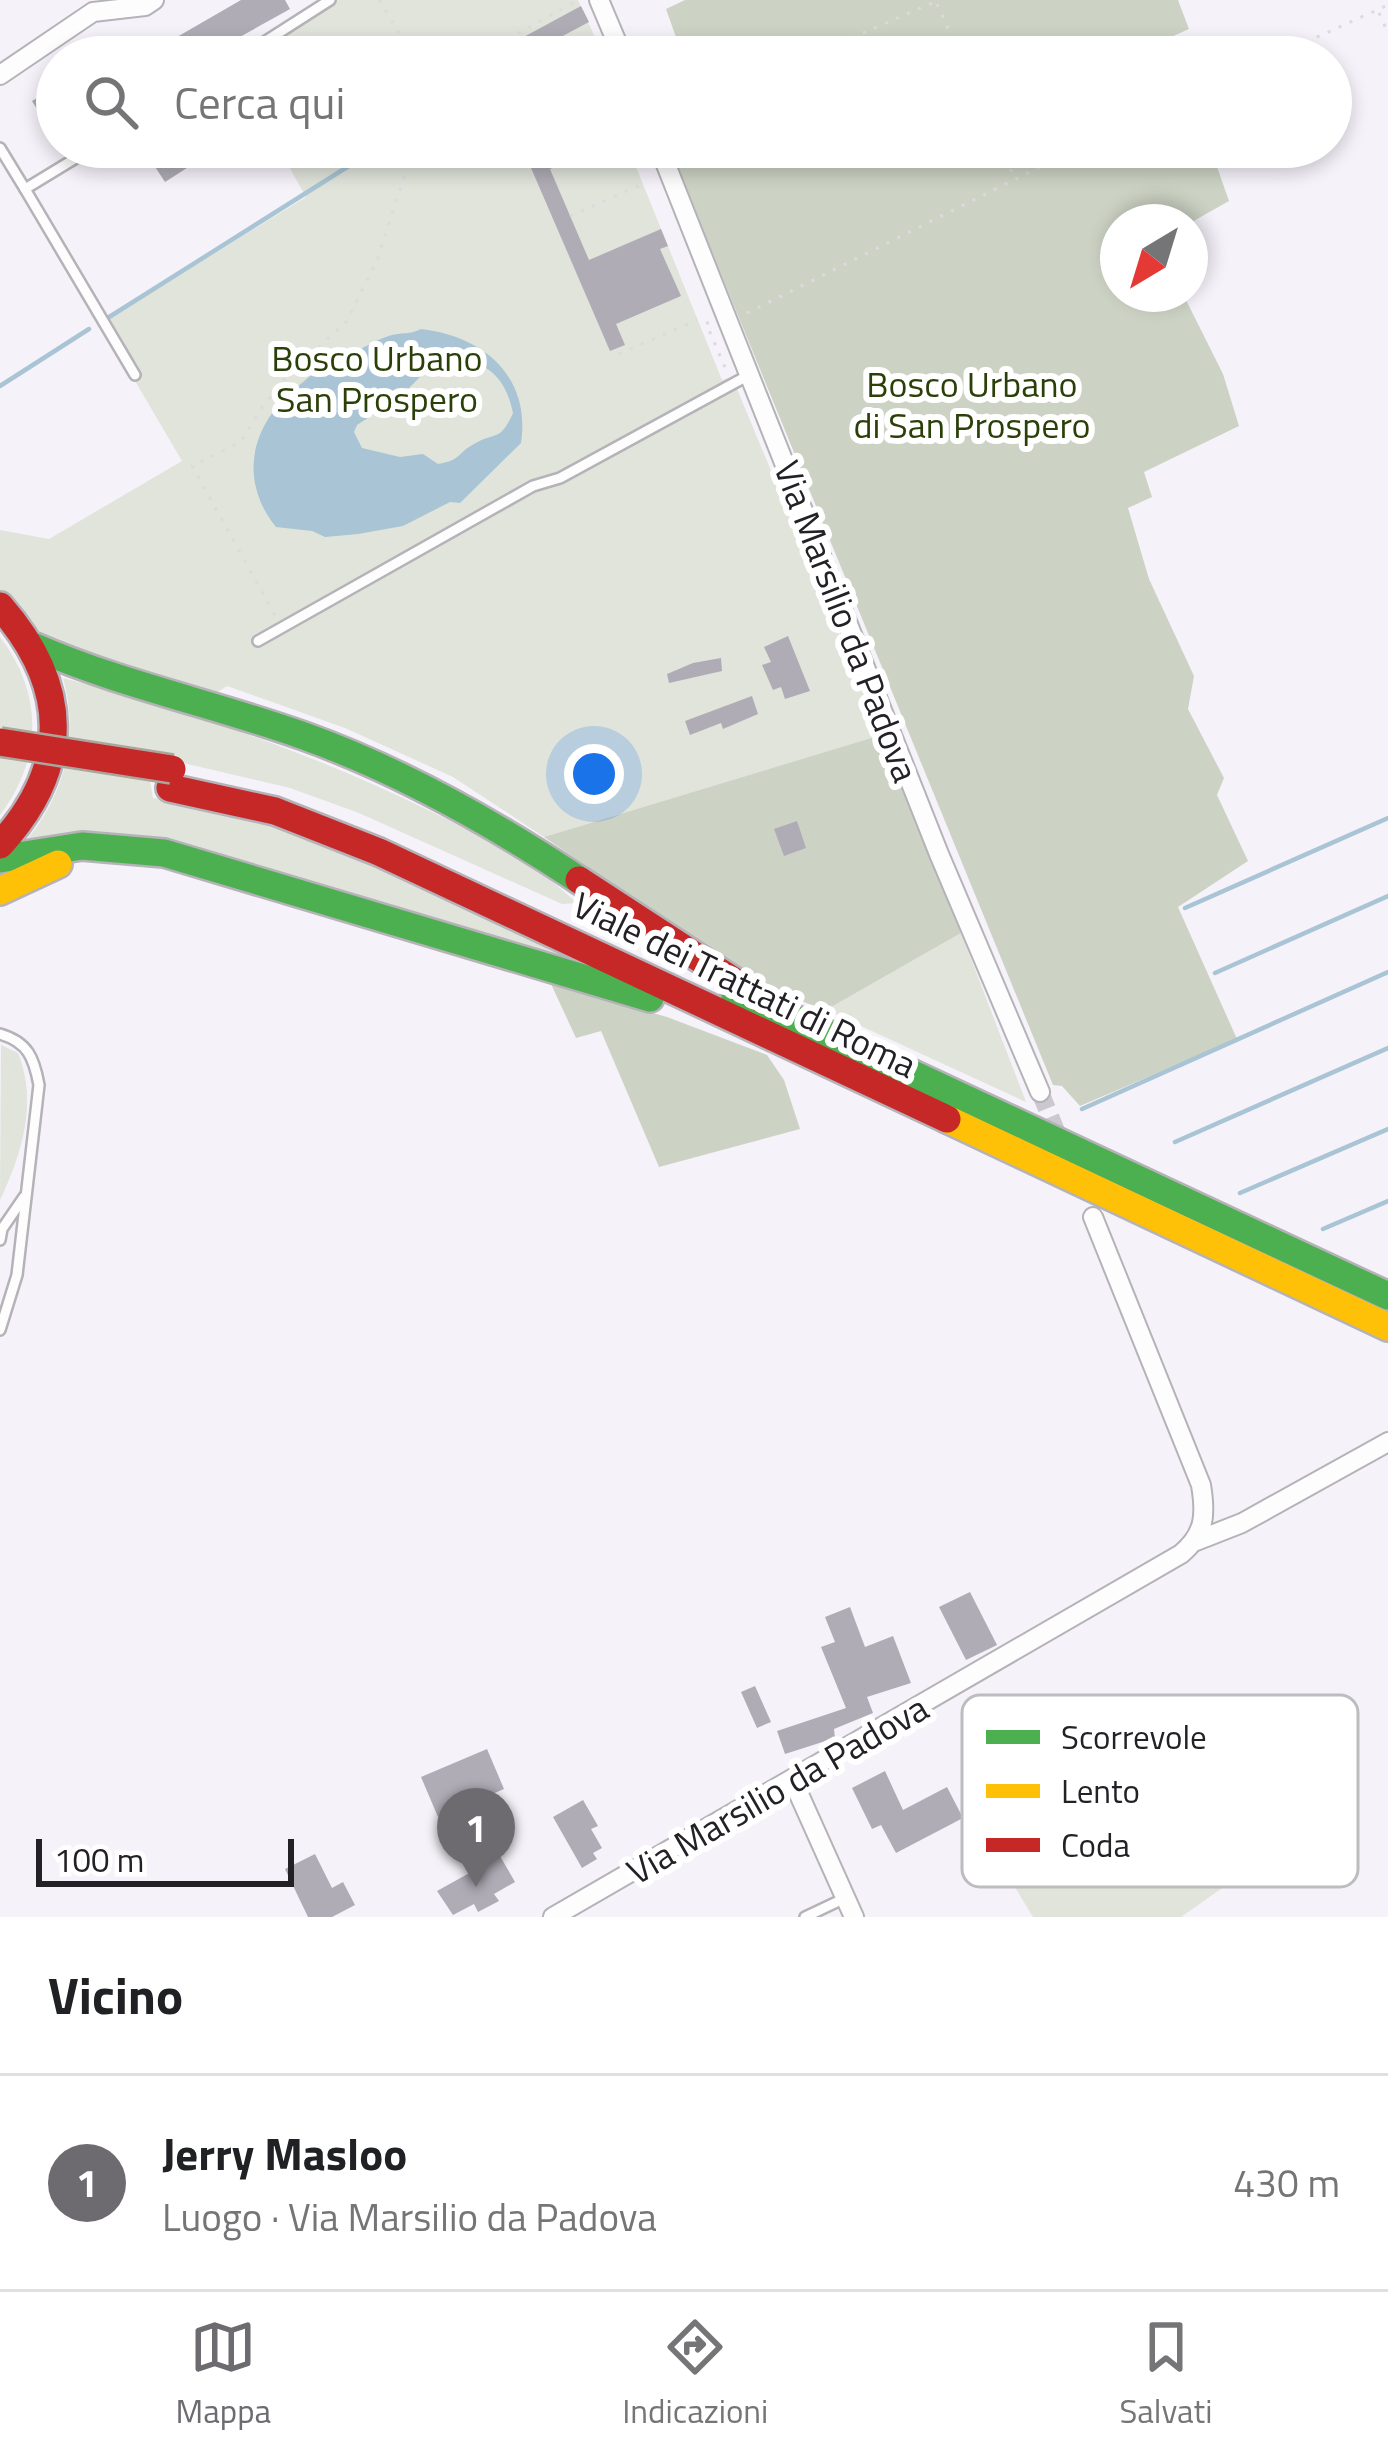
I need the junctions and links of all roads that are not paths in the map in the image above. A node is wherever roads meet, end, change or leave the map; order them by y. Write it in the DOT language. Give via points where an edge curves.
graph roads {
  1 [pos="154,0"];
  2 [pos="330,0"];
  3 [pos="599,0"];
  4 [pos="58,36"];
  5 [pos="274,36"];
  6 [pos="614,36"];
  7 [pos="36,51"];
  8 [pos="0,75"];
  9 [pos="0,148"];
  10 [pos="60,168"];
  11 [pos="667,168"];
  12 [pos="25,189"];
  13 [pos="751,374"];
  14 [pos="136,375"];
  15 [pos="0,606"];
  16 [pos="258,641"];
  17 [pos="34,647"];
  18 [pos="0,742"];
  19 [pos="0,760"];
  20 [pos="171,778"];
  21 [pos="0,845"];
  22 [pos="0,860"];
  23 [pos="285,890"];
  24 [pos="0,891"];
  25 [pos="791,1032"];
  26 [pos="0,1034"];
  27 [pos="1040,1092"];
  28 [pos="27,1192"];
  29 [pos="1093,1217"];
  30 [pos="0,1240"];
  31 [pos="1388,1296"];
  32 [pos="1388,1327"];
  33 [pos="0,1330"];
  34 [pos="1388,1442"];
  35 [pos="1196,1541"];
  36 [pos="794,1781"];
  37 [pos="846,1898"];
  38 [pos="554,1917"];
  39 [pos="805,1917"];
  40 [pos="854,1917"];
  1 -- 4 [label="street" via="93,12"];
  2 -- 5 [label="lane"];
  3 -- 6 [label="street"];
  7 -- 8 [label="street"];
  9 -- 12 [label="lane"];
  10 -- 12 [label="lane"];
  11 -- 13 [label="street, Via Marsilio da Padova"];
  12 -- 14 [label="lane"];
  13 -- 16 [label="lane"];
  13 -- 27 [label="street, Via Marsilio da Padova"];
  15 -- 17 [label="main road"];
  17 -- 21 [label="main road" via="52,692 53,755 37,800"];
  17 -- 25 [label="main road" via="386,771 502,831"];
  18 -- 20 [label="main road, Viale dei Trattati di Roma, bridge"];
  19 -- 20 [label="main road, Viale dei Trattati di Roma"];
  20 -- 25 [label="main road, Viale dei Trattati di Roma" via="347,838 730,1014"];
  22 -- 23 [label="main road" via="70,844 120,845"];
  23 -- 24 [label="main road" via="111,858 63,862"];
  23 -- 25 [label="main road" via="654,1000"];
  25 -- 31 [label="main road, Viale dei Trattati di Roma"];
  25 -- 32 [label="main road, Viale dei Trattati di Roma"];
  26 -- 28 [label="lane" via="22,1042 35,1060"];
  28 -- 30 [label="lane"];
  28 -- 33 [label="lane" via="17,1275"];
  29 -- 35 [label="street" via="1201,1485 1204,1522"];
  34 -- 35 [label="street, Via Marsilio da Padova"];
  35 -- 36 [label="street, Via Marsilio da Padova"];
  36 -- 37 [label="street"];
  36 -- 38 [label="street, Via Marsilio da Padova"];
  37 -- 39 [label="lane"];
  37 -- 40 [label="street"];
}
